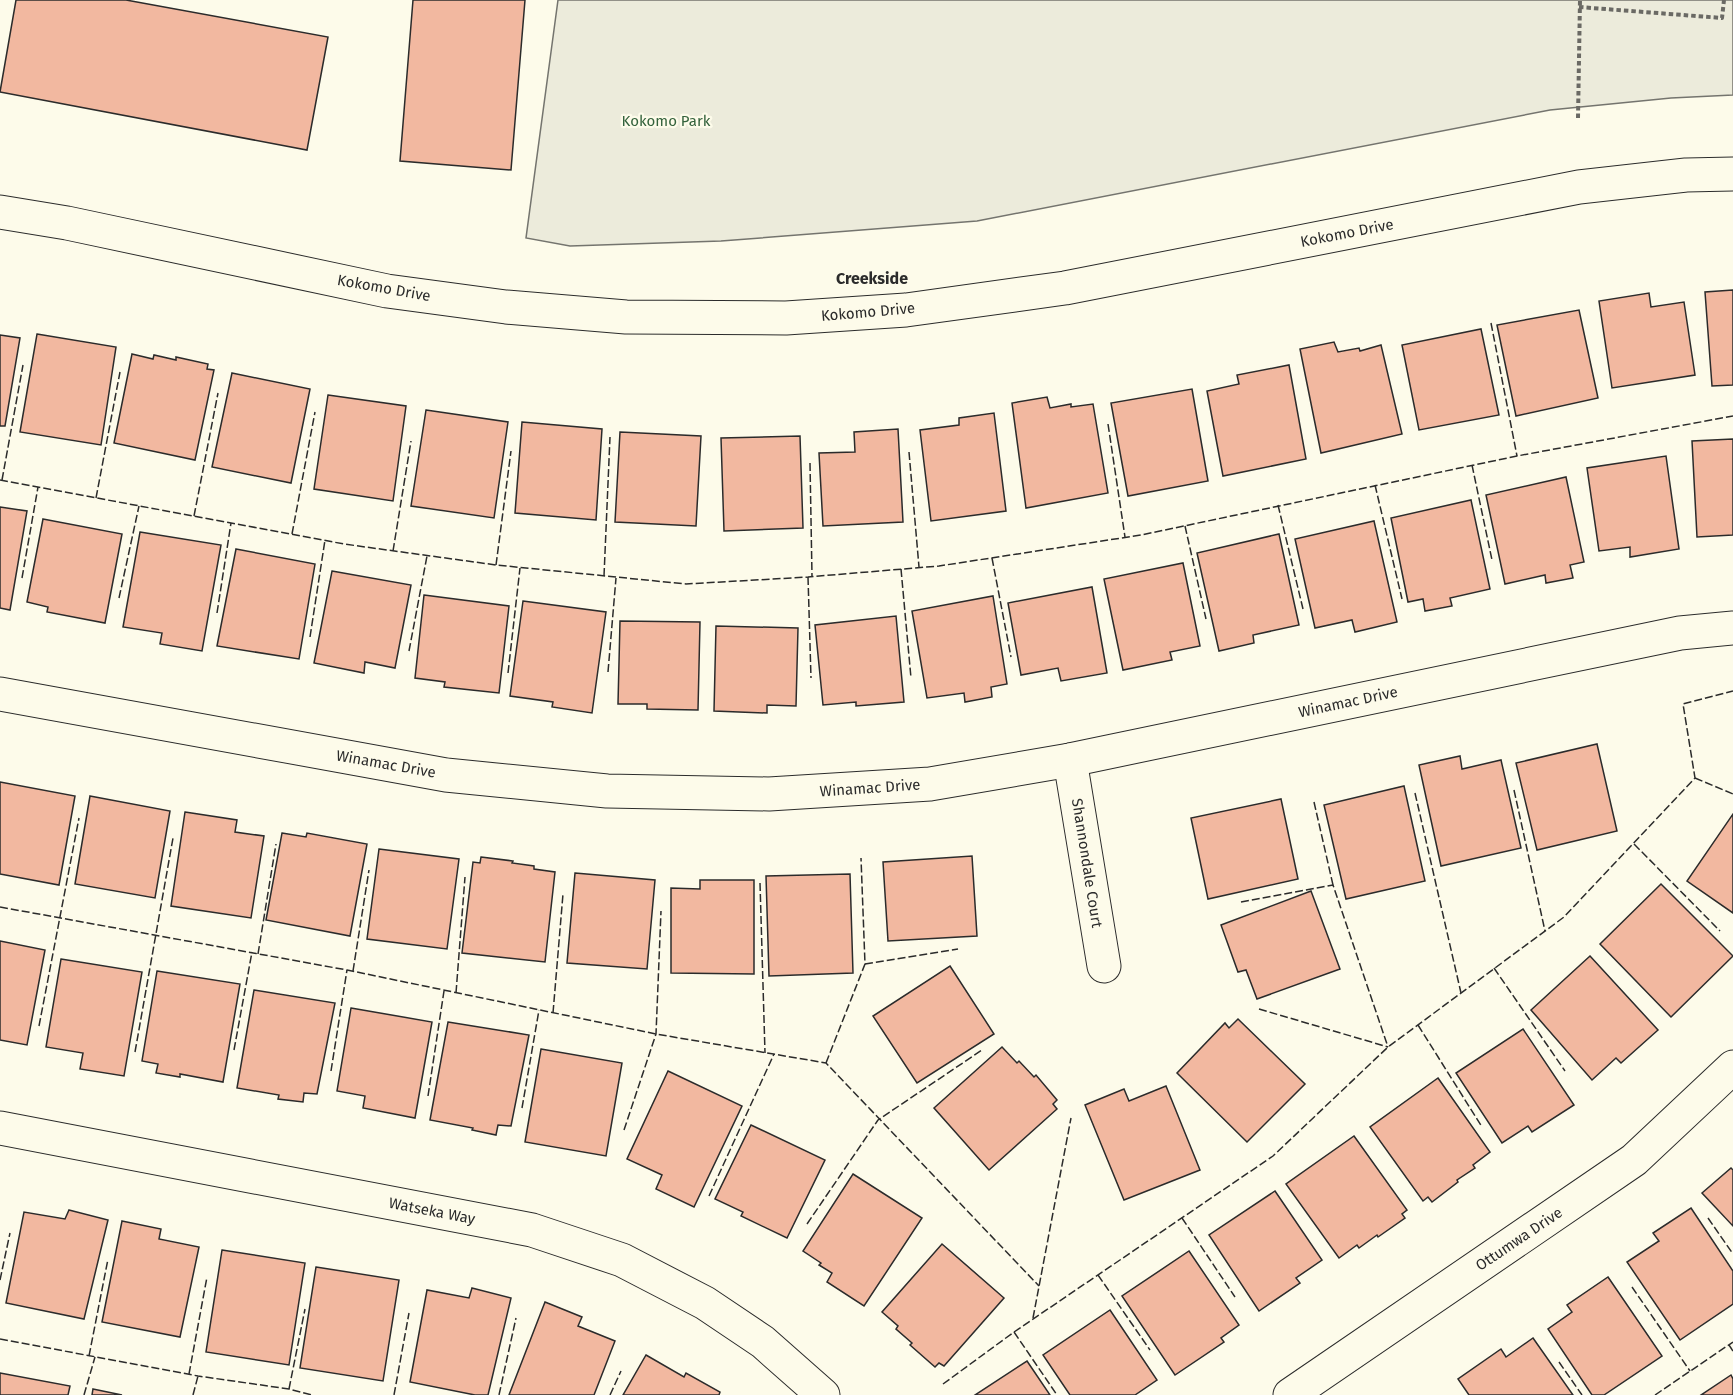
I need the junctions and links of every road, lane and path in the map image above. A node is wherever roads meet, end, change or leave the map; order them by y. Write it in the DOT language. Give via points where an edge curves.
graph roads {
  1 [pos="1580,0"];
  2 [pos="1724,0"];
  3 [pos="1579,7"];
  4 [pos="1578,118"];
  5 [pos="1733,174"];
  6 [pos="0,212"];
  7 [pos="1733,628"];
  8 [pos="0,694"];
  9 [pos="1070,760"];
  10 [pos="1104,966"];
  11 [pos="1733,1066"];
  12 [pos="0,1128"];
  13 [pos="824,1395"];
  14 [pos="1290,1395"];
  1 -- 3 [label="path"];
  2 -- 3 [label="path" via="1722,18"];
  3 -- 4 [label="path"];
  5 -- 6 [label="street, Kokomo Drive" via="1579,187 1065,288 906,310 786,318 626,317 506,308 387,291"];
  7 -- 9 [label="street, Winamac Drive" via="1680,633"];
  8 -- 9 [label="street, Winamac Drive" via="446,775 607,791 769,794 930,784"];
  9 -- 10 [label="street, Shannondale Court"];
  11 -- 14 [label="street, Ottumwa Drive" via="1634,1160"];
  12 -- 13 [label="street, Watseka Way" via="532,1230 621,1260 705,1303 764,1342"];
}
